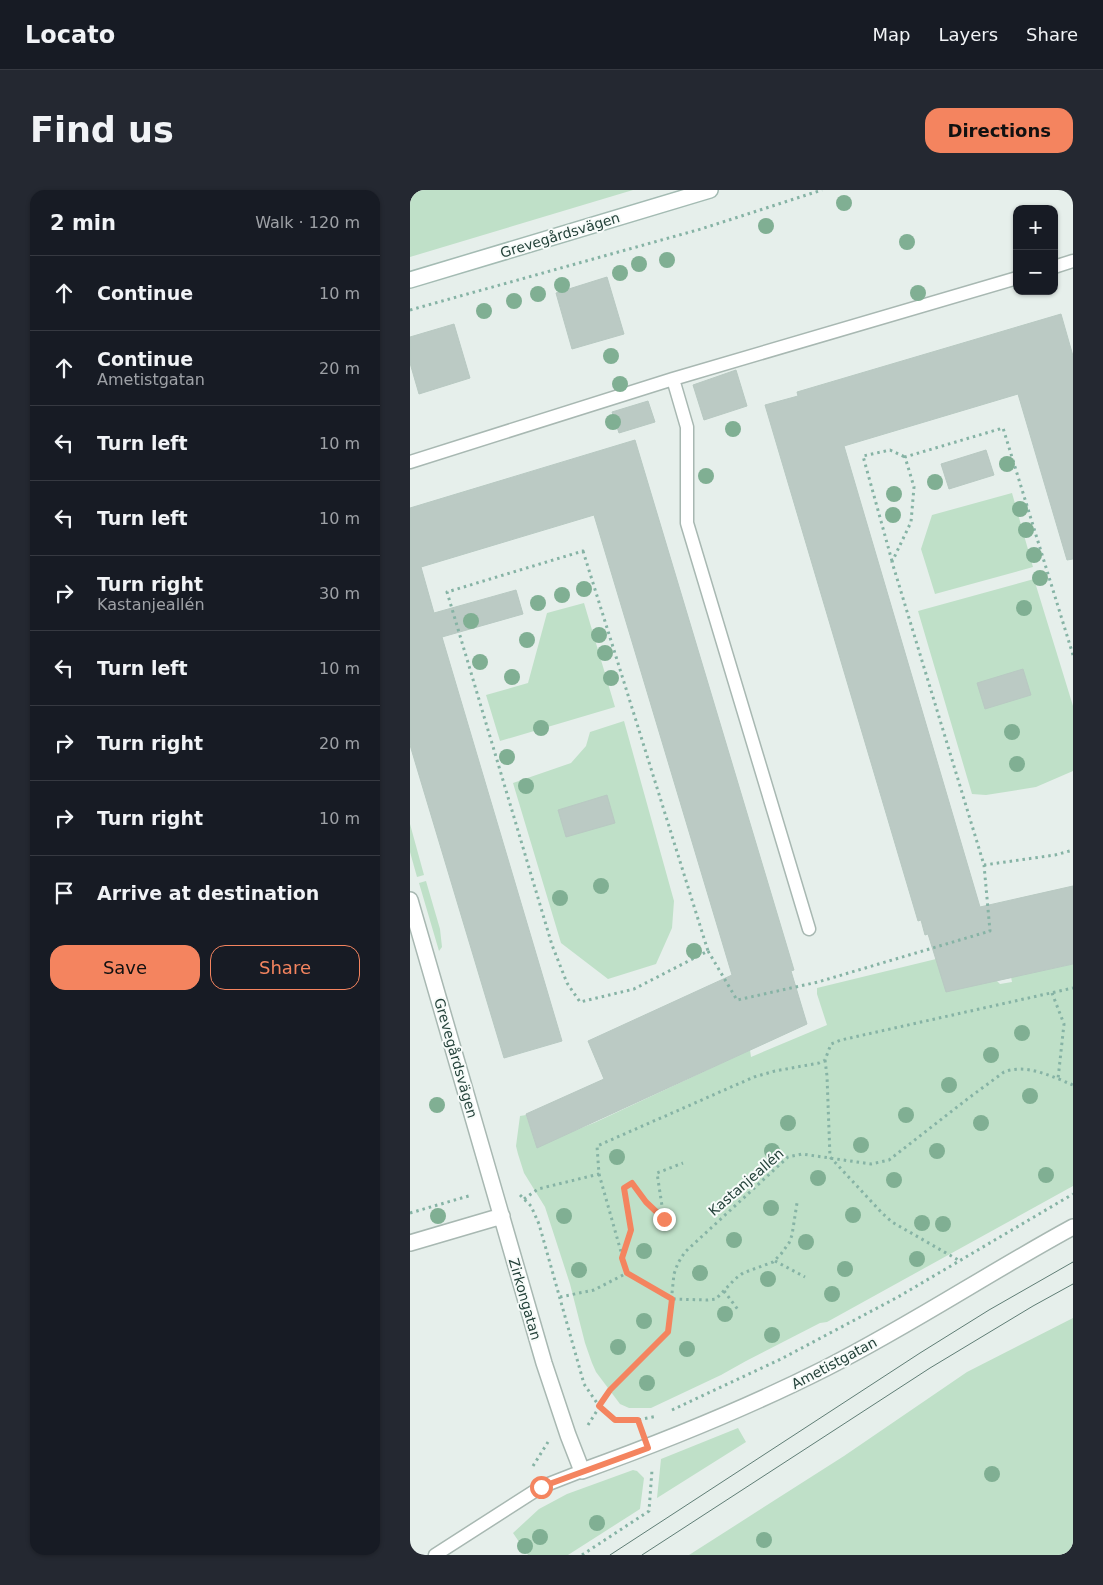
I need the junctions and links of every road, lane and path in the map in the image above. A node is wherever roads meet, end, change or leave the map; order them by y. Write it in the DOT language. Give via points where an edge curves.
graph roads {
  1 [pos="710,190"];
  2 [pos="822,190"];
  3 [pos="1073,262"];
  4 [pos="1058,266"];
  5 [pos="1013,279"];
  6 [pos="410,280"];
  7 [pos="410,310"];
  8 [pos="673,379"];
  9 [pos="905,457"];
  10 [pos="410,462"];
  11 [pos="892,562"];
  12 [pos="1073,655"];
  13 [pos="1073,850"];
  14 [pos="984,865"];
  15 [pos="410,900"];
  16 [pos="809,929"];
  17 [pos="708,952"];
  18 [pos="1073,988"];
  19 [pos="1052,993"];
  20 [pos="825,1060"];
  21 [pos="1058,1079"];
  22 [pos="1073,1085"];
  23 [pos="830,1157"];
  24 [pos="683,1163"];
  25 [pos="598,1174"];
  26 [pos="1073,1194"];
  27 [pos="524,1199"];
  28 [pos="797,1203"];
  29 [pos="502,1216"];
  30 [pos="1073,1227"];
  31 [pos="410,1243"];
  32 [pos="622,1258"];
  33 [pos="775,1261"];
  34 [pos="960,1261"];
  35 [pos="627,1273"];
  36 [pos="805,1278"];
  37 [pos="724,1291"];
  38 [pos="560,1297"];
  39 [pos="672,1299"];
  40 [pos="739,1311"];
  41 [pos="669,1412"];
  42 [pos="660,1416"];
  43 [pos="648,1448"];
  44 [pos="582,1471"];
  45 [pos="435,1555"];
  46 [pos="582,1555"];
  1 -- 6 [label="street, Grevegårdsvägen"];
  2 -- 7 [label="path" via="701,228"];
  3 -- 4 [label="lane"];
  5 -- 8 [label="lane"];
  8 -- 10 [label="lane"];
  8 -- 16 [label="lane" via="687,427 687,524"];
  9 -- 11 [label="path" via="914,487 911,522"];
  9 -- 11 [label="path" via="890,450 863,456"];
  9 -- 12 [label="path" via="1003,428"];
  11 -- 14 [label="path"];
  13 -- 14 [label="path"];
  14 -- 17 [label="path" via="990,931 818,982 737,1000"];
  15 -- 29 [label="street, Grevegårdsvägen"];
  17 -- 17 [label="path" via="634,989 580,1002 567,982 552,945 447,592 583,551"];
  18 -- 19 [label="path"];
  19 -- 20 [label="path" via="841,1040 831,1044"];
  19 -- 21 [label="path" via="1064,1024"];
  20 -- 23 [label="path"];
  20 -- 25 [label="path" via="754,1077 597,1146"];
  21 -- 22 [label="path, Kastanjeallén"];
  21 -- 23 [label="path, Kastanjeallén" via="1030,1070 1004,1072 889,1160 871,1164"];
  23 -- 34 [label="path" via="892,1222"];
  23 -- 39 [label="path, Kastanjeallén" via="802,1154 788,1157 685,1252 674,1274"];
  24 -- 32 [label="path" via="657,1173 664,1219 632,1183 624,1188 631,1230"];
  25 -- 27 [label="path" via="538,1189"];
  25 -- 32 [label="path"];
  26 -- 34 [label="path"];
  28 -- 33 [label="path" via="789,1243"];
  29 -- 31 [label="street"];
  29 -- 44 [label="street, Zirkongatan" via="544,1363"];
  30 -- 43 [label="street, Ametistgatan" via="828,1368"];
  32 -- 35 [label="path"];
  33 -- 36 [label="path"];
  33 -- 37 [label="path" via="743,1273"];
  34 -- 41 [label="path" via="898,1298"];
  35 -- 38 [label="path" via="594,1290"];
  35 -- 39 [label="path"];
  37 -- 39 [label="path" via="714,1300"];
  37 -- 40 [label="path"];
  39 -- 42 [label="path, Kastanjeallén" via="668,1332 610,1390 599,1406 615,1420"];
  43 -- 44 [label="street, Ametistgatan"];
  43 -- 46 [label="path" via="653,1464 650,1511"];
  44 -- 45 [label="lane" via="541,1487"];
}
